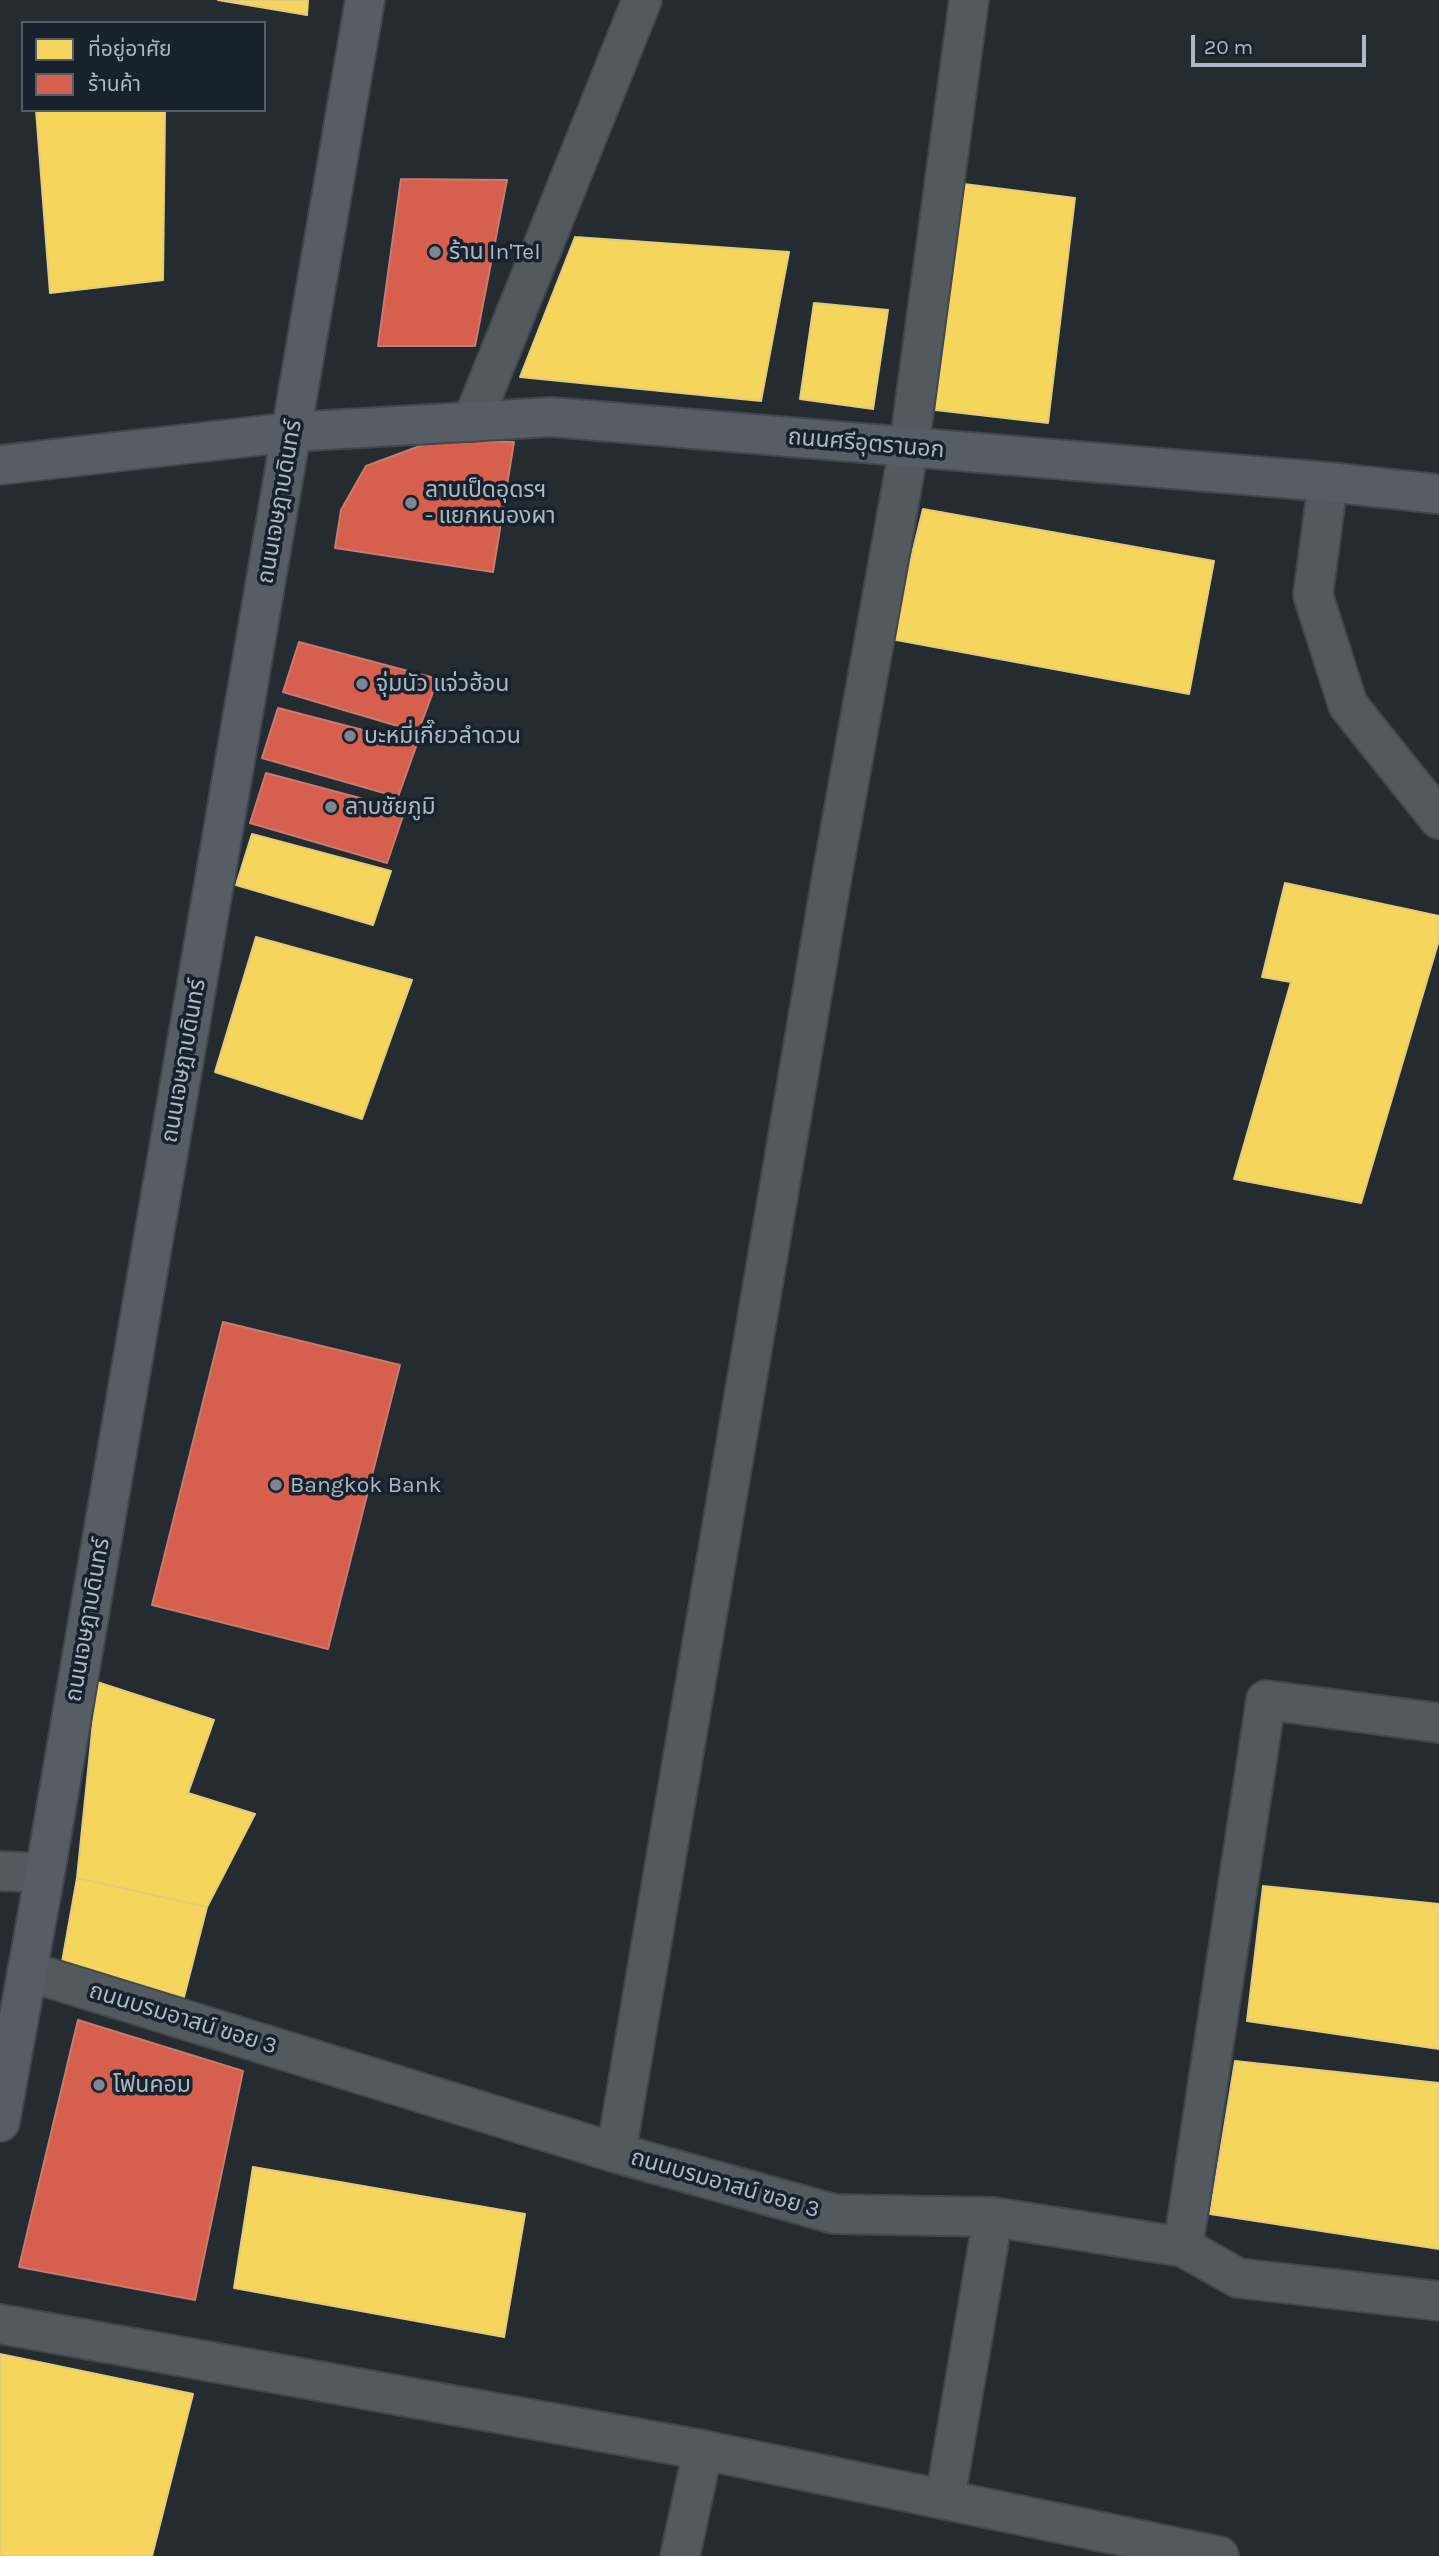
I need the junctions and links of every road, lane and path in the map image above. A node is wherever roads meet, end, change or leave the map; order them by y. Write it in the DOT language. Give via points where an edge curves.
graph roads {
  1 [pos="365,0"];
  2 [pos="642,0"];
  3 [pos="969,0"];
  4 [pos="472,422"];
  5 [pos="292,432"];
  6 [pos="909,447"];
  7 [pos="0,465"];
  8 [pos="1328,482"];
  9 [pos="1439,495"];
  10 [pos="1439,819"];
  11 [pos="1439,1723"];
  12 [pos="0,1871"];
  13 [pos="45,1873"];
  14 [pos="27,1971"];
  15 [pos="0,2122"];
  16 [pos="616,2152"];
  17 [pos="993,2217"];
  18 [pos="1183,2247"];
  19 [pos="1439,2301"];
  20 [pos="0,2323"];
  21 [pos="702,2450"];
  22 [pos="945,2499"];
  23 [pos="680,2556"];
  24 [pos="1219,2556"];
  1 -- 5 [label="street, ถนนเจษฎาบดินทร์"];
  2 -- 4 [label="street"];
  3 -- 6 [label="street"];
  4 -- 5 [label="street, ถนนศรีอุตรานอก"];
  4 -- 6 [label="street, ถนนศรีอุตรานอก" via="551,417"];
  5 -- 7 [label="street, ถนนศรีอุตรานอก"];
  5 -- 13 [label="street, ถนนเจษฎาบดินทร์"];
  6 -- 8 [label="street, ถนนศรีอุตรานอก"];
  6 -- 16 [label="street" via="832,870"];
  8 -- 9 [label="street, ถนนศรีอุตรานอก"];
  8 -- 10 [label="street" via="1313,595 1348,705"];
  11 -- 18 [label="street" via="1266,1700"];
  12 -- 13 [label="street"];
  13 -- 14 [label="street, ถนนเจษฎาบดินทร์"];
  14 -- 15 [label="street, ถนนเจษฎาบดินทร์"];
  14 -- 16 [label="street, ถนนบรมอาสน์ ฃอย 3"];
  16 -- 17 [label="street, ถนนบรมอาสน์ ฃอย 3" via="834,2214"];
  17 -- 18 [label="street, ถนนบรมอาสน์ ฃอย 3"];
  17 -- 22 [label="street"];
  18 -- 19 [label="street, ถนนบรมอาสน์ ฃอย 3" via="1238,2278"];
  20 -- 21 [label="street"];
  21 -- 22 [label="street"];
  21 -- 23 [label="street"];
  22 -- 24 [label="street"];
}
